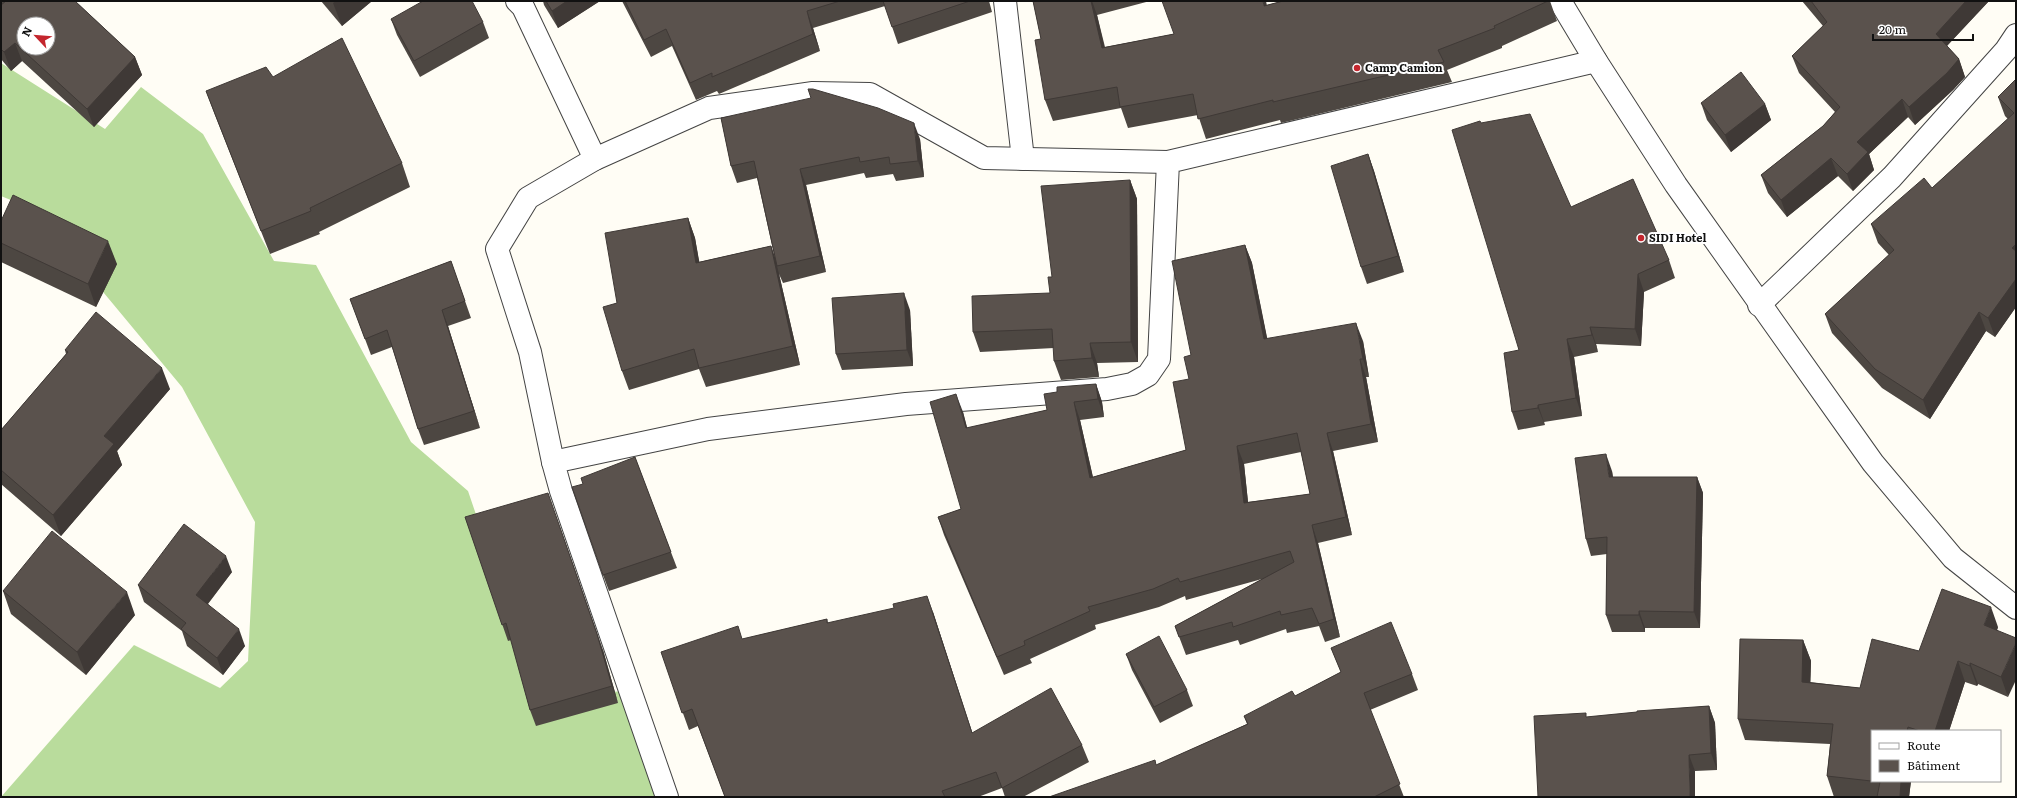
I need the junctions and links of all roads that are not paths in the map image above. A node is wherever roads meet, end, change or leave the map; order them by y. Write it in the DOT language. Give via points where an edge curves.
graph roads {
  1 [pos="517,1"];
  2 [pos="1005,1"];
  3 [pos="1560,1"];
  4 [pos="2016,35"];
  5 [pos="1596,61"];
  6 [pos="596,159"];
  7 [pos="1023,159"];
  8 [pos="1168,162"];
  9 [pos="1759,305"];
  10 [pos="553,462"];
  11 [pos="2016,608"];
  12 [pos="667,797"];
  1 -- 6 [label="street" via="524,7"];
  2 -- 7 [label="street"];
  3 -- 5 [label="street"];
  4 -- 9 [label="street" via="2006,50 1892,177"];
  5 -- 8 [label="street"];
  5 -- 9 [label="street" via="1676,186"];
  6 -- 7 [label="street" via="709,108 813,93 870,94 984,158"];
  6 -- 10 [label="street" via="528,198 497,249 530,352"];
  7 -- 8 [label="street"];
  8 -- 10 [label="street" via="1159,359 1148,375 1132,384 1107,389 906,404 708,429"];
  9 -- 11 [label="street" via="1873,463 1953,558"];
  10 -- 12 [label="street"];
}
